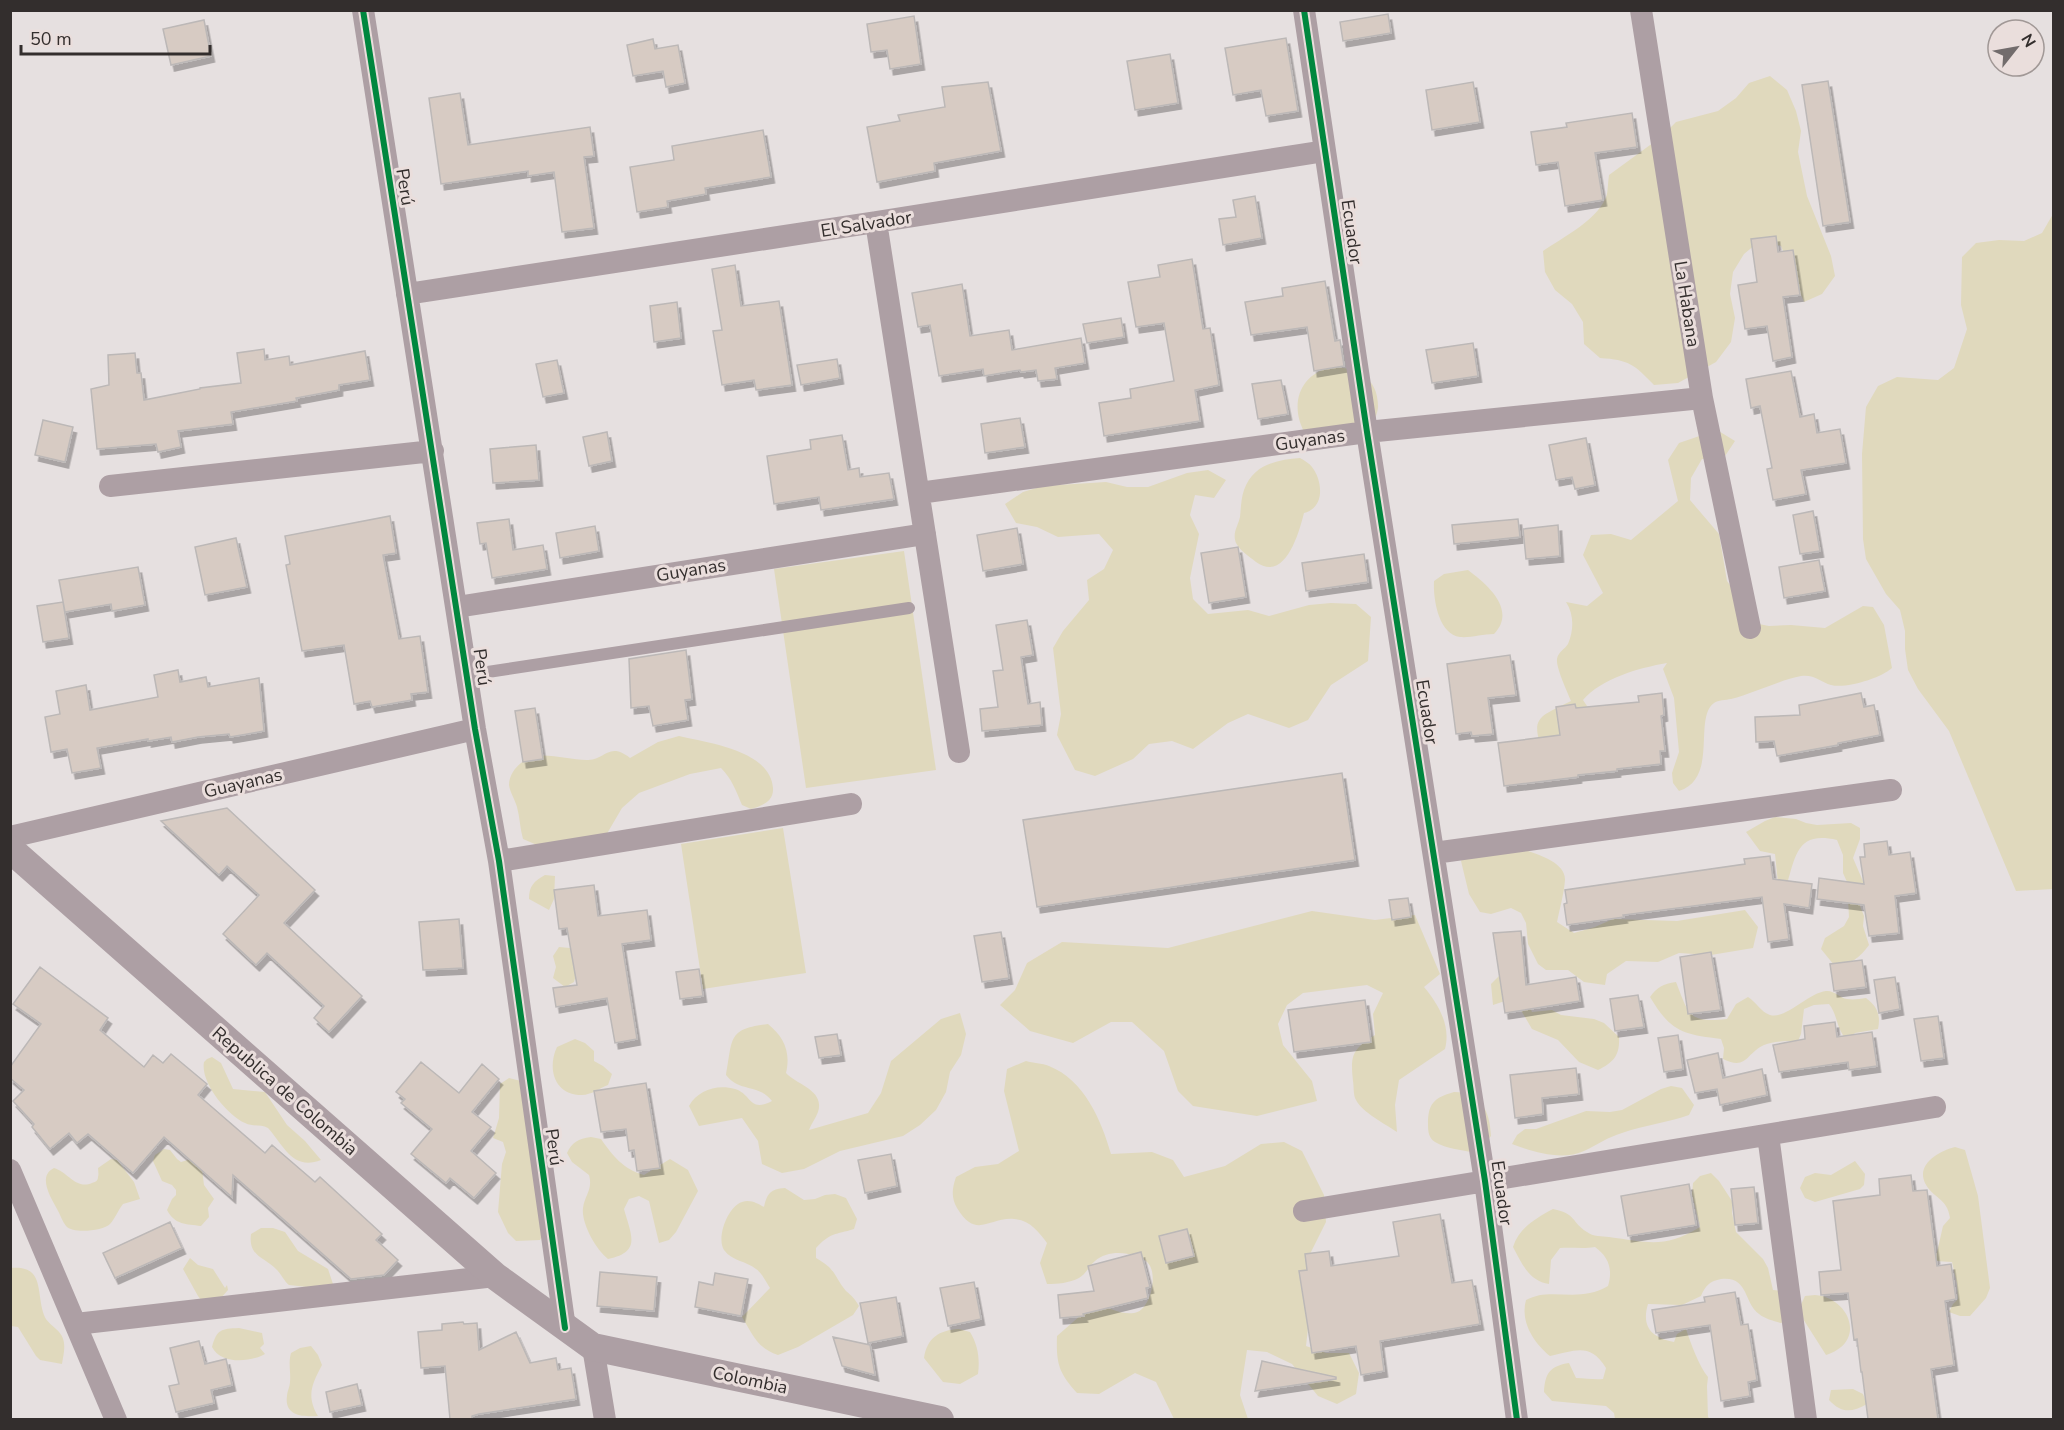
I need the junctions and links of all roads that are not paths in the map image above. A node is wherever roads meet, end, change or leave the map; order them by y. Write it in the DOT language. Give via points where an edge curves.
graph roads {
  1 [pos="363,10"];
  2 [pos="1304,10"];
  3 [pos="1641,10"];
  4 [pos="1325,151"];
  5 [pos="876,222"];
  6 [pos="407,294"];
  7 [pos="1702,398"];
  8 [pos="1367,432"];
  9 [pos="433,451"];
  10 [pos="110,486"];
  11 [pos="919,493"];
  12 [pos="925,534"];
  13 [pos="457,607"];
  14 [pos="909,608"];
  15 [pos="1750,628"];
  16 [pos="468,675"];
  17 [pos="476,729"];
  18 [pos="958,752"];
  19 [pos="1891,790"];
  20 [pos="851,804"];
  21 [pos="10,837"];
  22 [pos="10,849"];
  23 [pos="1434,853"];
  24 [pos="499,861"];
  25 [pos="1935,1107"];
  26 [pos="1768,1135"];
  27 [pos="10,1170"];
  28 [pos="1485,1181"];
  29 [pos="1304,1211"];
  30 [pos="495,1276"];
  31 [pos="76,1324"];
  32 [pos="564,1328"];
  33 [pos="593,1347"];
  34 [pos="116,1419"];
  35 [pos="605,1419"];
  36 [pos="940,1419"];
  37 [pos="1517,1419"];
  38 [pos="1806,1419"];
  1 -- 6 [label="street, Perú"];
  2 -- 4 [label="street, Ecuador"];
  3 -- 7 [label="street, La Habana"];
  4 -- 5 [label="street, El Salvador"];
  4 -- 8 [label="street, Ecuador"];
  5 -- 6 [label="street, El Salvador"];
  5 -- 11 [label="street"];
  6 -- 9 [label="street, Perú"];
  7 -- 8 [label="street, Guyanas"];
  7 -- 15 [label="street, La Habana"];
  8 -- 11 [label="street, Guyanas"];
  8 -- 23 [label="street, Ecuador"];
  9 -- 10 [label="street"];
  9 -- 13 [label="street, Perú"];
  11 -- 12 [label="street"];
  12 -- 13 [label="street, Guyanas"];
  12 -- 18 [label="street"];
  13 -- 16 [label="street, Perú"];
  14 -- 16 [label="lane"];
  16 -- 17 [label="street, Perú"];
  17 -- 21 [label="street, Guayanas"];
  17 -- 24 [label="street, Perú"];
  19 -- 23 [label="street"];
  20 -- 24 [label="street"];
  22 -- 30 [label="street, Republica de Colombia"];
  23 -- 28 [label="street, Ecuador"];
  24 -- 32 [label="street, Perú"];
  25 -- 26 [label="street"];
  26 -- 28 [label="street"];
  26 -- 38 [label="street"];
  27 -- 31 [label="street"];
  28 -- 29 [label="street"];
  28 -- 37 [label="street, Ecuador"];
  30 -- 31 [label="street"];
  30 -- 32 [label="street, Republica de Colombia"];
  31 -- 34 [label="street"];
  32 -- 33 [label="street, Colombia"];
  33 -- 35 [label="street"];
  33 -- 36 [label="street, Colombia"];
}
